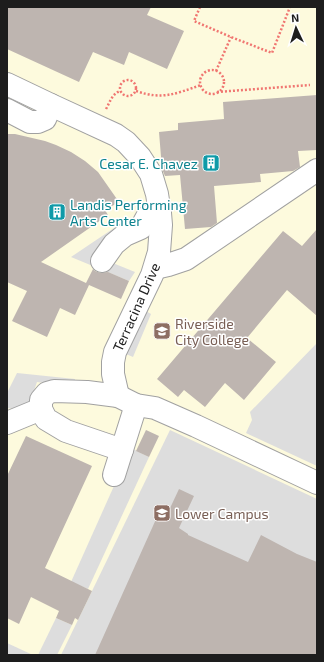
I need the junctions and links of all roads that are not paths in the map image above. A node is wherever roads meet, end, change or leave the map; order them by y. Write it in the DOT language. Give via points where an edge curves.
graph roads {
  1 [pos="7,84"];
  2 [pos="51,105"];
  3 [pos="7,110"];
  4 [pos="317,170"];
  5 [pos="160,213"];
  6 [pos="141,228"];
  7 [pos="160,238"];
  8 [pos="102,261"];
  9 [pos="155,268"];
  10 [pos="127,400"];
  11 [pos="41,409"];
  12 [pos="7,423"];
  13 [pos="122,450"];
  14 [pos="114,475"];
  15 [pos="317,483"];
  1 -- 2 [label="lane, Terracina Drive"];
  2 -- 3 [label="lane" via="45,119 38,122 30,122"];
  2 -- 5 [label="lane, Terracina Drive" via="126,142 140,156 151,174"];
  4 -- 9 [label="lane" via="186,259"];
  5 -- 6 [label="lane" via="147,217"];
  5 -- 7 [label="lane, Terracina Drive"];
  6 -- 7 [label="lane" via="148,236"];
  6 -- 8 [label="lane" via="125,235 114,244"];
  7 -- 9 [label="lane, Terracina Drive"];
  9 -- 10 [label="lane, Terracina Drive" via="115,352 113,374"];
  10 -- 11 [label="lane" via="88,392 54,391 47,393 41,400"];
  10 -- 13 [label="lane"];
  10 -- 15 [label="lane" via="155,408"];
  11 -- 12 [label="lane"];
  11 -- 13 [label="lane" via="46,419 66,430"];
  13 -- 14 [label="lane"];
}
